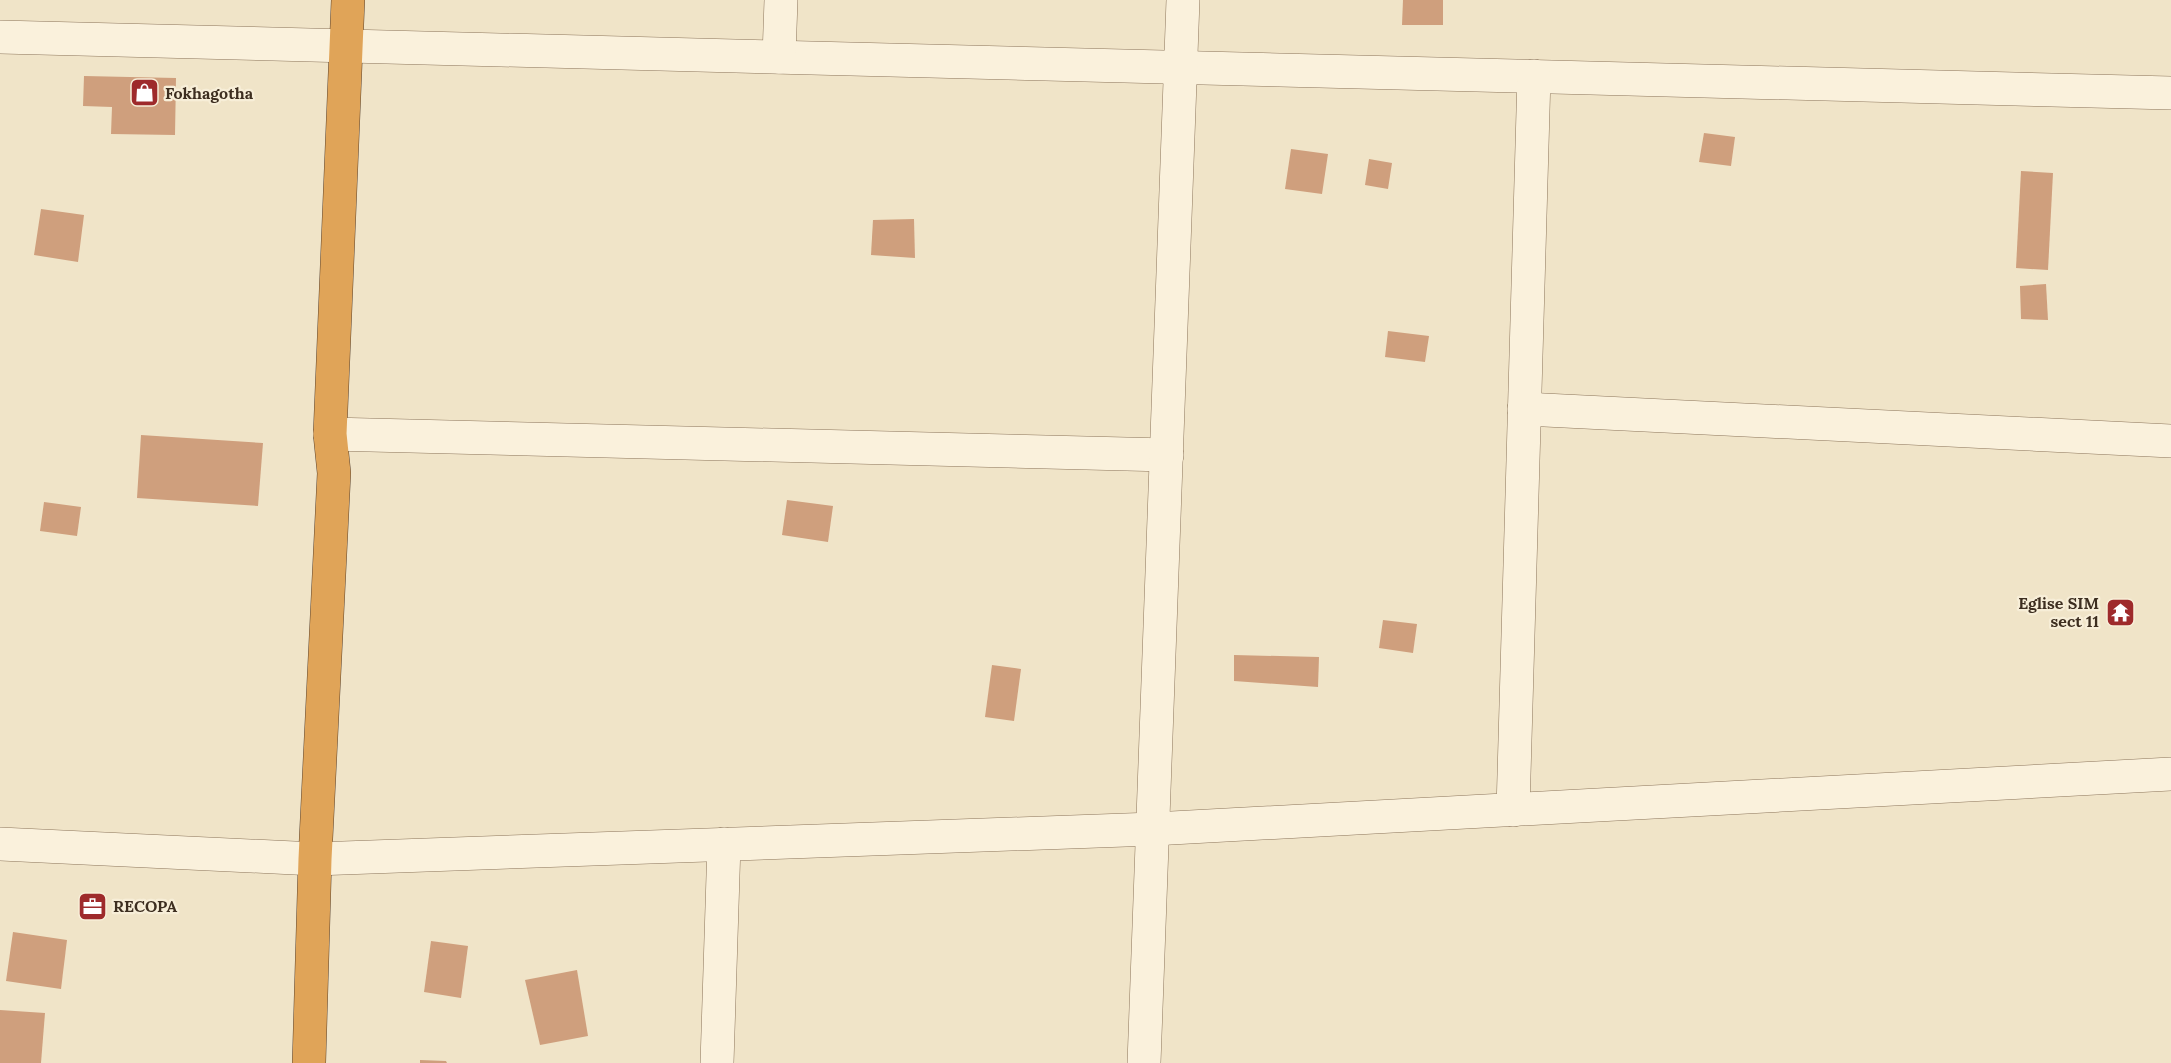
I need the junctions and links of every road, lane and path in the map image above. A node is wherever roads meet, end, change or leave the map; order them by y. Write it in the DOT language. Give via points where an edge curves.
graph roads {
  1 [pos="348,0"];
  2 [pos="781,0"];
  3 [pos="1183,0"];
  4 [pos="0,37"];
  5 [pos="346,45"];
  6 [pos="779,57"];
  7 [pos="1180,68"];
  8 [pos="1534,76"];
  9 [pos="2171,93"];
  10 [pos="1524,409"];
  11 [pos="330,434"];
  12 [pos="2171,441"];
  13 [pos="1167,455"];
  14 [pos="2171,774"];
  15 [pos="1513,810"];
  16 [pos="1153,829"];
  17 [pos="0,844"];
  18 [pos="724,844"];
  19 [pos="315,859"];
  20 [pos="309,1063"];
  21 [pos="717,1063"];
  22 [pos="1144,1063"];
  1 -- 5 [label="highway"];
  2 -- 6 [label="street"];
  3 -- 7 [label="street"];
  4 -- 5 [label="street"];
  5 -- 6 [label="street"];
  5 -- 11 [label="highway"];
  6 -- 7 [label="street"];
  7 -- 8 [label="street"];
  7 -- 13 [label="street"];
  8 -- 9 [label="street"];
  8 -- 10 [label="street"];
  10 -- 12 [label="street"];
  10 -- 15 [label="street"];
  11 -- 13 [label="street"];
  11 -- 19 [label="highway" via="334,473"];
  13 -- 16 [label="street"];
  14 -- 15 [label="street"];
  15 -- 16 [label="street"];
  16 -- 18 [label="street"];
  16 -- 22 [label="street"];
  17 -- 19 [label="street"];
  18 -- 19 [label="street"];
  18 -- 21 [label="street"];
  19 -- 20 [label="highway"];
}
